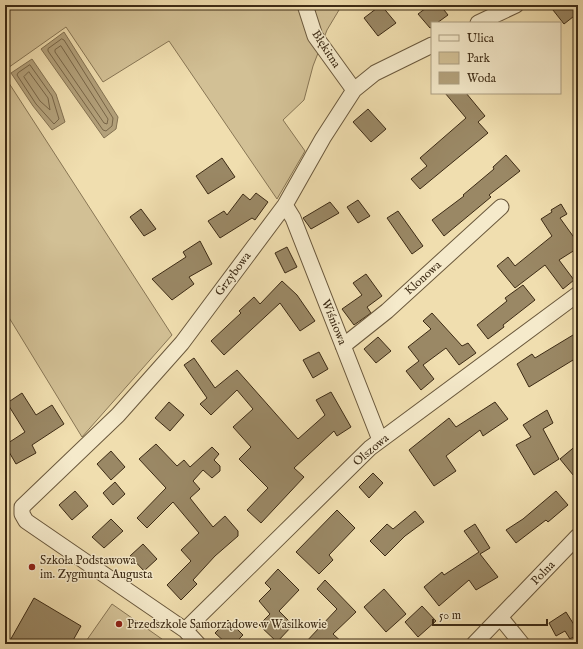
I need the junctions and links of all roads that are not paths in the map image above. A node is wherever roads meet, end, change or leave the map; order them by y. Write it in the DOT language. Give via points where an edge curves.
graph roads {
  1 [pos="305,5"];
  2 [pos="516,5"];
  3 [pos="480,22"];
  4 [pos="431,45"];
  5 [pos="360,85"];
  6 [pos="285,205"];
  7 [pos="501,207"];
  8 [pos="578,294"];
  9 [pos="343,346"];
  10 [pos="380,440"];
  11 [pos="578,536"];
  12 [pos="500,617"];
  13 [pos="185,630"];
  14 [pos="198,644"];
  15 [pos="474,644"];
  16 [pos="522,644"];
  1 -- 5 [label="street, Błękitna" via="315,36"];
  2 -- 3 [label="street"];
  4 -- 5 [label="street, Grzybowa" via="392,64"];
  5 -- 6 [label="street, Grzybowa" via="323,138"];
  6 -- 9 [label="street, Wiśniowa"];
  6 -- 13 [label="street, Grzybowa" via="182,343 118,415 24,503 22,511 26,521"];
  7 -- 9 [label="street, Klonowa" via="387,311"];
  8 -- 10 [label="street, Olszowa"];
  9 -- 10 [label="street, Wiśniowa"];
  10 -- 13 [label="street, Olszowa"];
  11 -- 12 [label="street, Polna"];
  12 -- 15 [label="street, Polna"];
  12 -- 16 [label="street"];
  13 -- 14 [label="street"];
}
